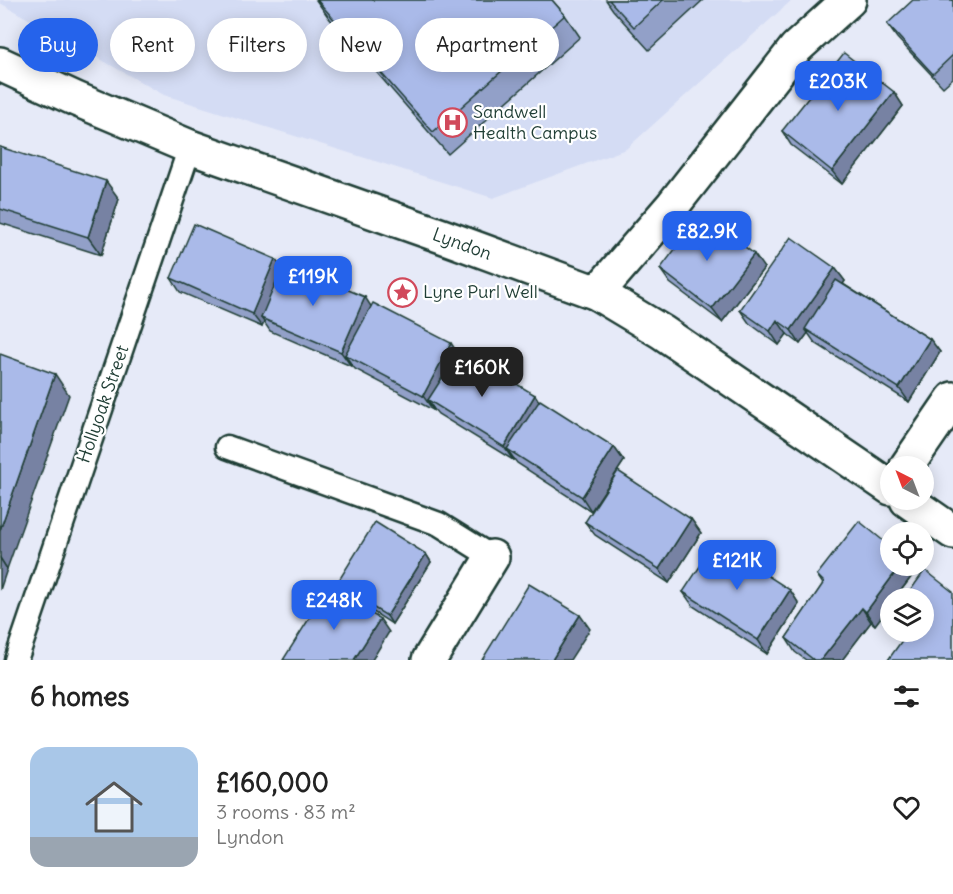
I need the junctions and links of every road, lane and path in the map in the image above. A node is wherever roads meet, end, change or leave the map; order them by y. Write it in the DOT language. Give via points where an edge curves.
graph roads {
  1 [pos="849,0"];
  2 [pos="0,64"];
  3 [pos="190,147"];
  4 [pos="597,293"];
  5 [pos="953,399"];
  6 [pos="227,447"];
  7 [pos="914,456"];
  8 [pos="880,481"];
  9 [pos="921,510"];
  10 [pos="953,532"];
  11 [pos="492,557"];
  12 [pos="16,660"];
  13 [pos="429,660"];
  1 -- 4 [label="street" via="796,48 673,205"];
  2 -- 3 [label="street, Lyndon"];
  3 -- 4 [label="street, Lyndon"];
  3 -- 12 [label="lane, Hollyoak Street"];
  4 -- 8 [label="street, Lyndon" via="662,332"];
  5 -- 7 [label="street"];
  6 -- 11 [label="lane" via="439,524"];
  9 -- 10 [label="street"];
  11 -- 13 [label="street"];
}
